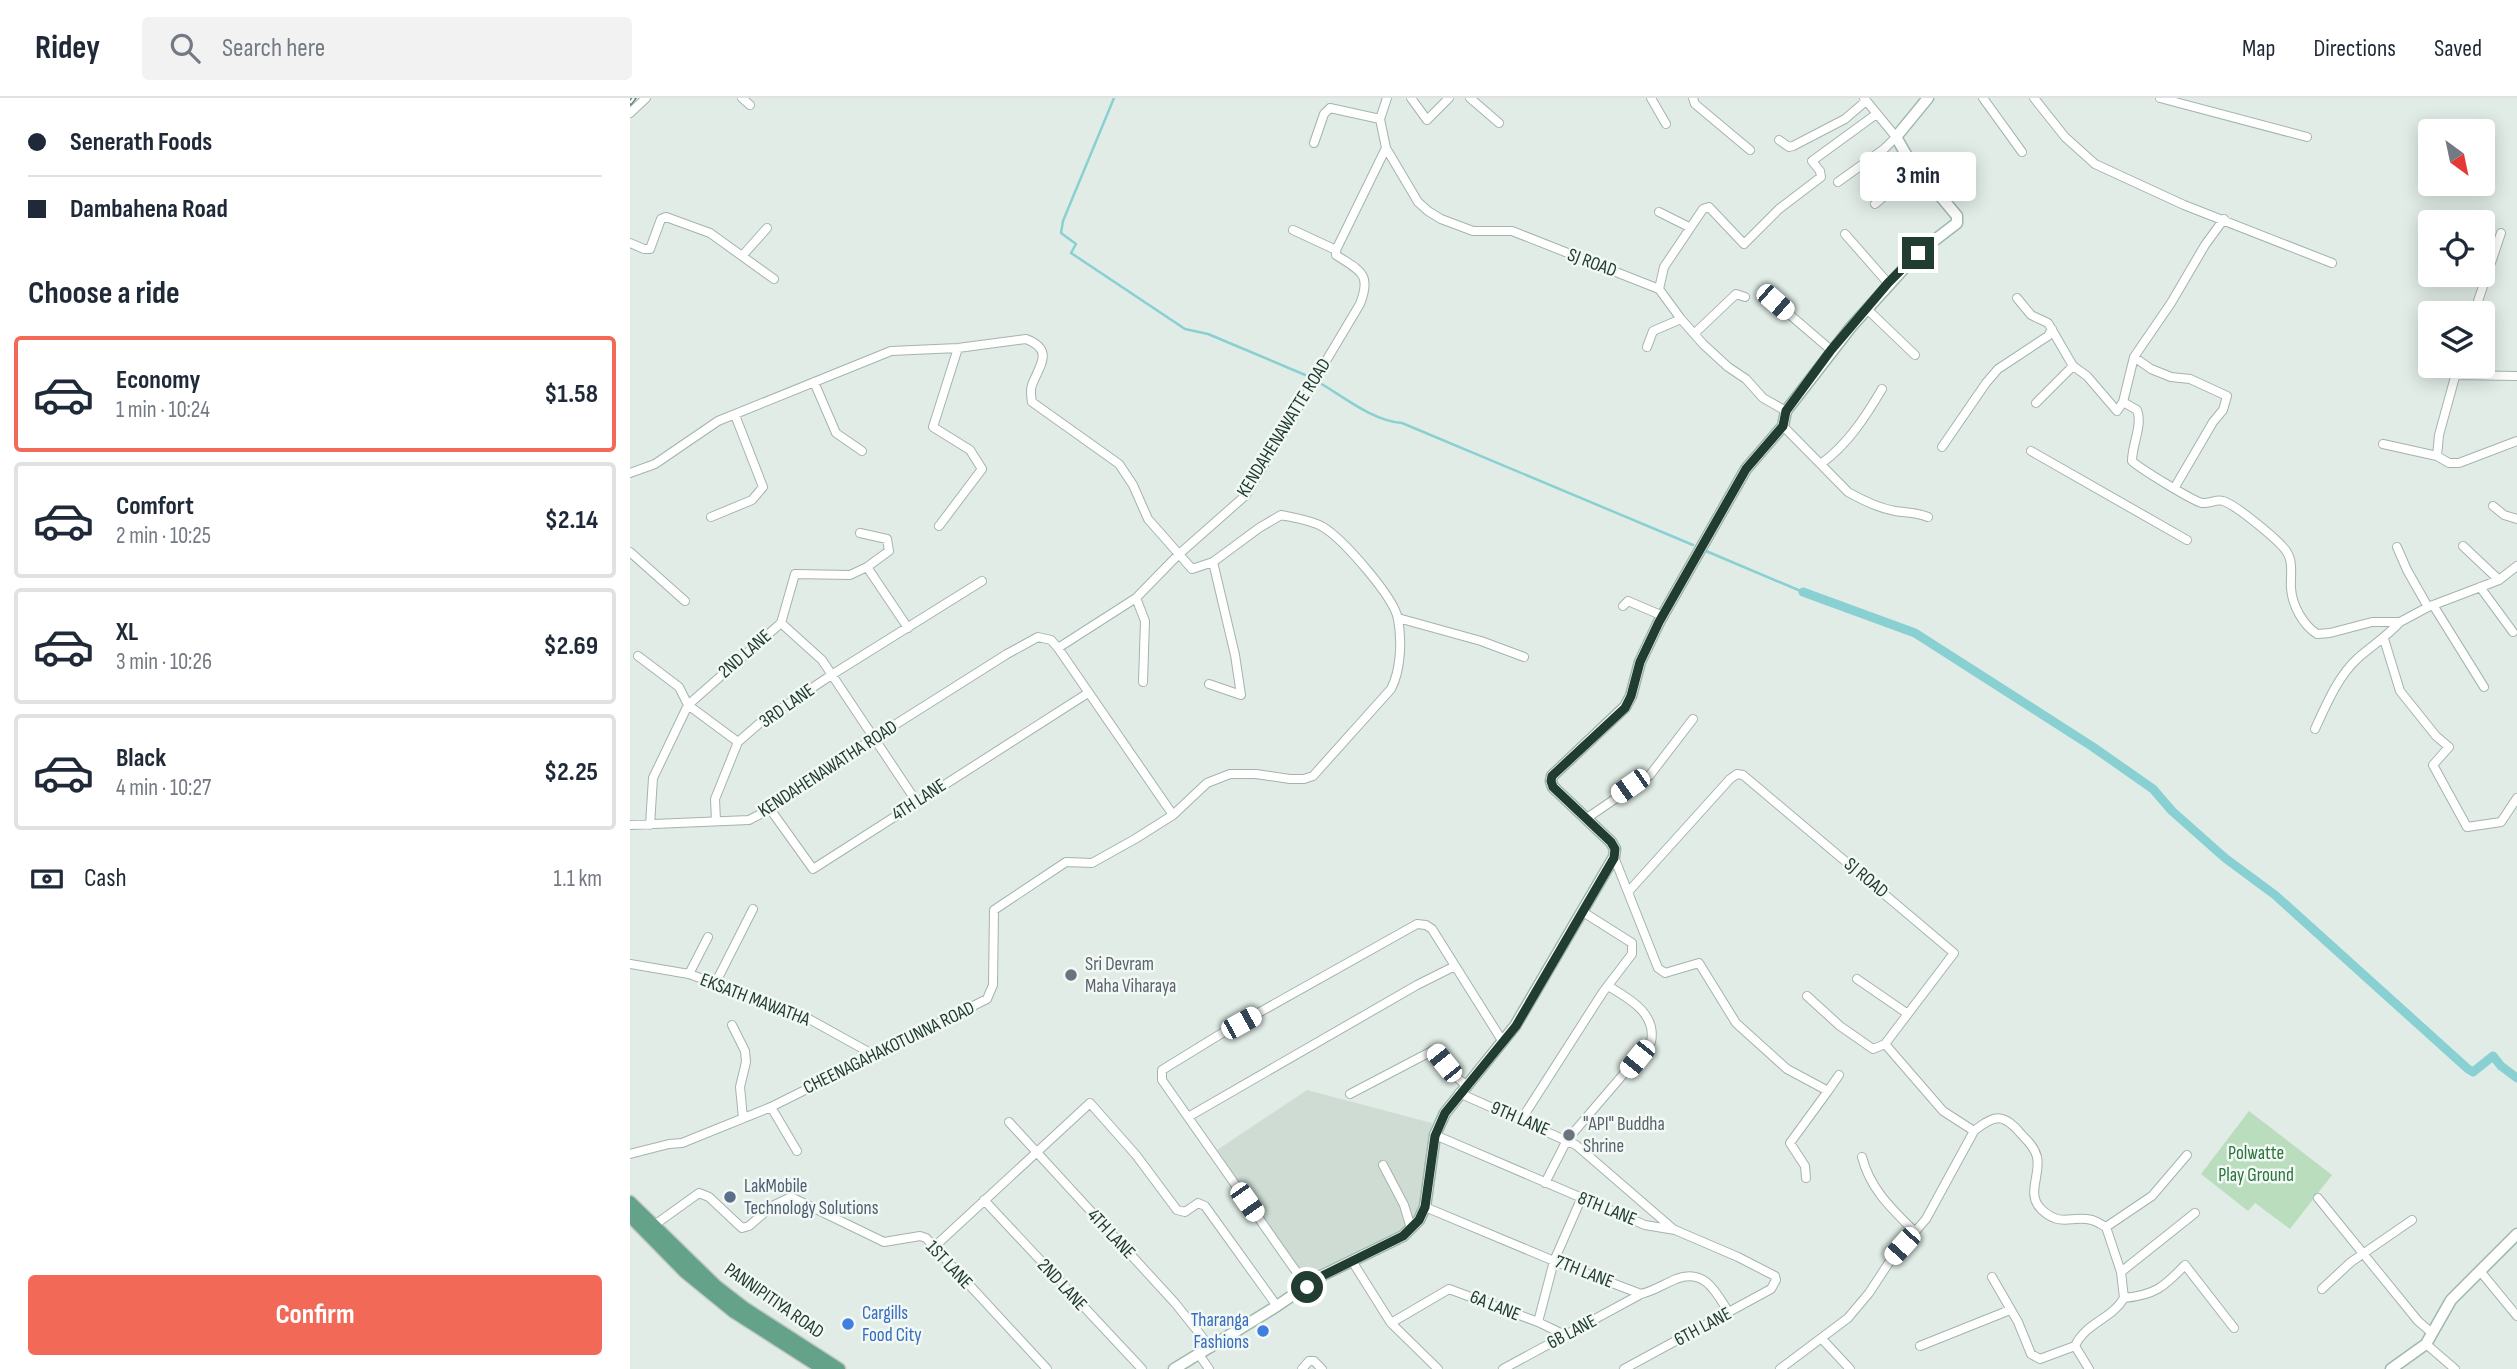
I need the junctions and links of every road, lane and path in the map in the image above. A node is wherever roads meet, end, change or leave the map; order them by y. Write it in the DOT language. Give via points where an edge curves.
graph roads {
  1 [pos="646,98"];
  2 [pos="742,98"];
  3 [pos="1387,98"];
  4 [pos="1411,98"];
  5 [pos="1449,98"];
  6 [pos="1470,98"];
  7 [pos="1651,98"];
  8 [pos="1693,98"];
  9 [pos="1928,98"];
  10 [pos="1983,98"];
  11 [pos="2034,98"];
  12 [pos="2160,98"];
  13 [pos="1865,100"];
  14 [pos="750,105"];
  15 [pos="630,113"];
  16 [pos="1875,115"];
  17 [pos="1380,119"];
  18 [pos="1499,123"];
  19 [pos="1666,124"];
  20 [pos="1896,137"];
  21 [pos="2307,137"];
  22 [pos="1779,140"];
  23 [pos="1314,142"];
  24 [pos="1386,148"];
  25 [pos="1750,150"];
  26 [pos="2022,152"];
  27 [pos="1917,169"];
  28 [pos="1838,182"];
  29 [pos="1875,204"];
  30 [pos="1659,212"];
  31 [pos="2224,219"];
  32 [pos="1689,227"];
  33 [pos="766,229"];
  34 [pos="1293,230"];
  35 [pos="2501,233"];
  36 [pos="1846,234"];
  37 [pos="630,243"];
  38 [pos="1336,250"];
  39 [pos="743,255"];
  40 [pos="2332,263"];
  41 [pos="774,279"];
  42 [pos="1888,283"];
  43 [pos="1659,289"];
  44 [pos="1745,297"];
  45 [pos="2017,298"];
  46 [pos="2478,301"];
  47 [pos="1775,302"];
  48 [pos="1867,309"];
  49 [pos="1681,319"];
  50 [pos="2052,329"];
  51 [pos="1694,334"];
  52 [pos="1647,347"];
  53 [pos="958,348"];
  54 [pos="1831,350"];
  55 [pos="1915,355"];
  56 [pos="2134,357"];
  57 [pos="2073,366"];
  58 [pos="2495,376"];
  59 [pos="2517,376"];
  60 [pos="2454,378"];
  61 [pos="814,382"];
  62 [pos="1882,389"];
  63 [pos="2123,402"];
  64 [pos="2036,404"];
  65 [pos="1786,411"];
  66 [pos="735,415"];
  67 [pos="1783,426"];
  68 [pos="2517,441"];
  69 [pos="2383,444"];
  70 [pos="1942,447"];
  71 [pos="862,451"];
  72 [pos="2031,451"];
  73 [pos="2437,456"];
  74 [pos="1822,463"];
  75 [pos="630,473"];
  76 [pos="2175,487"];
  77 [pos="2493,506"];
  78 [pos="711,517"];
  79 [pos="1928,517"];
  80 [pos="2517,519"];
  81 [pos="939,526"];
  82 [pos="860,533"];
  83 [pos="2187,540"];
  84 [pos="2463,546"];
  85 [pos="2397,547"];
  86 [pos="630,552"];
  87 [pos="1178,555"];
  88 [pos="1213,562"];
  89 [pos="2517,566"];
  90 [pos="867,567"];
  91 [pos="2500,580"];
  92 [pos="982,581"];
  93 [pos="2480,587"];
  94 [pos="1136,598"];
  95 [pos="685,601"];
  96 [pos="1623,606"];
  97 [pos="2431,606"];
  98 [pos="1663,616"];
  99 [pos="1398,618"];
  100 [pos="2400,622"];
  101 [pos="781,623"];
  102 [pos="908,628"];
  103 [pos="2512,632"];
  104 [pos="2384,639"];
  105 [pos="1058,648"];
  106 [pos="638,656"];
  107 [pos="1524,657"];
  108 [pos="833,674"];
  109 [pos="1143,682"];
  110 [pos="1209,684"];
  111 [pos="2484,687"];
  112 [pos="1088,693"];
  113 [pos="688,705"];
  114 [pos="1693,719"];
  115 [pos="2315,729"];
  116 [pos="874,738"];
  117 [pos="738,742"];
  118 [pos="2517,798"];
  119 [pos="916,801"];
  120 [pos="771,809"];
  121 [pos="1173,815"];
  122 [pos="1587,818"];
  123 [pos="716,821"];
  124 [pos="630,825"];
  125 [pos="650,825"];
  126 [pos="1614,858"];
  127 [pos="1628,892"];
  128 [pos="753,909"];
  129 [pos="1583,912"];
  130 [pos="708,937"];
  131 [pos="630,964"];
  132 [pos="1455,966"];
  133 [pos="689,974"];
  134 [pos="1857,979"];
  135 [pos="715,984"];
  136 [pos="1608,986"];
  137 [pos="1807,996"];
  138 [pos="1908,1014"];
  139 [pos="732,1025"];
  140 [pos="1503,1042"];
  141 [pos="1885,1044"];
  142 [pos="874,1055"];
  143 [pos="1839,1075"];
  144 [pos="1463,1089"];
  145 [pos="1828,1091"];
  146 [pos="1350,1094"];
  147 [pos="771,1107"];
  148 [pos="1188,1117"];
  149 [pos="743,1118"];
  150 [pos="1521,1120"];
  151 [pos="1009,1122"];
  152 [pos="1974,1131"];
  153 [pos="1435,1136"];
  154 [pos="1567,1140"];
  155 [pos="796,1151"];
  156 [pos="1036,1152"];
  157 [pos="630,1154"];
  158 [pos="2188,1155"];
  159 [pos="1862,1157"];
  160 [pos="1383,1166"];
  161 [pos="1806,1178"];
  162 [pos="1545,1183"];
  163 [pos="2318,1198"];
  164 [pos="1581,1199"];
  165 [pos="984,1200"];
  166 [pos="630,1202"];
  167 [pos="1425,1207"];
  168 [pos="2195,1213"];
  169 [pos="630,1216"];
  170 [pos="2412,1220"];
  171 [pos="653,1226"];
  172 [pos="2106,1227"];
  173 [pos="1411,1228"];
  174 [pos="1675,1230"];
  175 [pos="1915,1232"];
  176 [pos="2517,1234"];
  177 [pos="933,1248"];
  178 [pos="2366,1254"];
  179 [pos="1352,1261"];
  180 [pos="1554,1261"];
  181 [pos="2480,1271"];
  182 [pos="2121,1272"];
  183 [pos="1992,1278"];
  184 [pos="1776,1280"];
  185 [pos="1307,1287"];
  186 [pos="2322,1289"];
  187 [pos="1641,1294"];
  188 [pos="2124,1298"];
  189 [pos="1277,1306"];
  190 [pos="2010,1310"];
  191 [pos="1729,1313"];
  192 [pos="2517,1316"];
  193 [pos="1538,1322"];
  194 [pos="1391,1323"];
  195 [pos="2234,1328"];
  196 [pos="2432,1333"];
  197 [pos="1564,1335"];
  198 [pos="1822,1339"];
  199 [pos="2426,1344"];
  200 [pos="1920,1346"];
  201 [pos="2075,1346"];
  202 [pos="1211,1348"];
  203 [pos="1198,1353"];
  204 [pos="823,1369"];
  205 [pos="839,1369"];
  206 [pos="1047,1369"];
  207 [pos="1142,1369"];
  208 [pos="1174,1369"];
  209 [pos="1209,1369"];
  210 [pos="1302,1369"];
  211 [pos="1322,1369"];
  212 [pos="1438,1369"];
  213 [pos="1503,1369"];
  214 [pos="1624,1369"];
  215 [pos="1780,1369"];
  216 [pos="1850,1369"];
  217 [pos="2089,1369"];
  218 [pos="2391,1369"];
  219 [pos="2455,1369"];
  1 -- 15 [label="street"];
  2 -- 14 [label="street"];
  3 -- 17 [label="street"];
  4 -- 5 [label="street" via="1427,120"];
  6 -- 18 [label="street"];
  7 -- 19 [label="street"];
  8 -- 25 [label="street"];
  9 -- 20 [label="street"];
  10 -- 26 [label="street"];
  11 -- 31 [label="street" via="2065,137 2095,164"];
  12 -- 21 [label="street"];
  13 -- 16 [label="street"];
  13 -- 22 [label="street" via="1845,119 1793,146"];
  16 -- 20 [label="street"];
  16 -- 32 [label="street" via="1812,161 1821,177 1744,244 1709,207"];
  17 -- 23 [label="street" via="1330,108"];
  17 -- 24 [label="street"];
  20 -- 27 [label="street"];
  20 -- 28 [label="street"];
  24 -- 38 [label="street"];
  24 -- 43 [label="street, SJ ROAD" via="1419,202 1441,219 1473,230 1512,231"];
  27 -- 29 [label="street"];
  27 -- 42 [label="street" via="1957,216 1957,223"];
  30 -- 32 [label="street"];
  31 -- 40 [label="street"];
  31 -- 56 [label="street"];
  32 -- 43 [label="street" via="1664,267"];
  33 -- 39 [label="street"];
  34 -- 38 [label="street"];
  35 -- 46 [label="street"];
  36 -- 42 [label="street"];
  37 -- 39 [label="street" via="650,248 661,219 666,217 710,233"];
  38 -- 87 [label="street, KENDAHENAWATTE ROAD" via="1336,255 1365,278 1360,304 1246,495"];
  39 -- 41 [label="street"];
  42 -- 48 [label="street"];
  43 -- 49 [label="street"];
  44 -- 51 [label="street" via="1735,294"];
  45 -- 50 [label="street"];
  47 -- 54 [label="street"];
  48 -- 54 [label="street"];
  48 -- 55 [label="street"];
  49 -- 51 [label="street"];
  49 -- 52 [label="street" via="1653,331"];
  50 -- 57 [label="street"];
  50 -- 70 [label="street" via="1998,369"];
  51 -- 65 [label="street" via="1763,398"];
  53 -- 61 [label="street" via="891,351"];
  53 -- 81 [label="street" via="933,427 971,450 982,469"];
  53 -- 87 [label="street" via="1012,339 1034,342 1042,353 1043,366 1030,388 1032,402 1119,464 1148,519"];
  54 -- 65 [label="street"];
  56 -- 63 [label="street"];
  56 -- 76 [label="street" via="2151,369 2227,397"];
  57 -- 63 [label="street" via="2117,411"];
  57 -- 64 [label="street"];
  58 -- 59 [label="street"];
  60 -- 73 [label="street"];
  61 -- 66 [label="street"];
  61 -- 71 [label="street" via="836,433"];
  62 -- 74 [label="street" via="1863,420"];
  63 -- 76 [label="street" via="2137,410 2140,418 2132,461"];
  65 -- 67 [label="street"];
  66 -- 75 [label="street" via="718,421 655,464"];
  66 -- 78 [label="street" via="763,487 752,500"];
  67 -- 74 [label="street"];
  67 -- 98 [label="street" via="1746,469"];
  68 -- 73 [label="street" via="2459,463"];
  69 -- 73 [label="street"];
  72 -- 83 [label="street"];
  74 -- 79 [label="street" via="1860,499"];
  76 -- 100 [label="street" via="2202,503 2221,500 2233,505 2282,546 2293,572 2295,606 2313,632 2323,635 2372,622"];
  77 -- 80 [label="street"];
  82 -- 90 [label="street" via="887,539 889,551"];
  84 -- 91 [label="street"];
  85 -- 97 [label="street"];
  86 -- 95 [label="street"];
  87 -- 88 [label="street" via="1192,569"];
  87 -- 94 [label="street, KENDAHENAWATTE ROAD"];
  88 -- 99 [label="street" via="1281,515 1302,520 1334,534 1388,598"];
  88 -- 110 [label="street" via="1241,695"];
  89 -- 91 [label="street"];
  90 -- 101 [label="street, 2ND LANE" via="850,575 795,574"];
  90 -- 102 [label="street"];
  91 -- 93 [label="street"];
  92 -- 102 [label="street, 3RD LANE"];
  93 -- 97 [label="street"];
  93 -- 103 [label="street"];
  94 -- 105 [label="street, KENDAHENAWATTE ROAD"];
  94 -- 109 [label="street" via="1145,621"];
  96 -- 98 [label="street" via="1628,601"];
  97 -- 100 [label="street"];
  97 -- 111 [label="street"];
  98 -- 122 [label="street" via="1640,662 1625,708 1552,776 1553,787"];
  99 -- 107 [label="street"];
  99 -- 121 [label="street" via="1397,678 1313,776 1290,779 1230,774 1207,782"];
  100 -- 104 [label="street"];
  101 -- 108 [label="street"];
  101 -- 113 [label="street, 2ND LANE"];
  102 -- 108 [label="street, 3RD LANE"];
  104 -- 115 [label="street" via="2356,660"];
  104 -- 118 [label="street" via="2400,691 2448,747 2433,765 2467,827 2501,822"];
  105 -- 112 [label="street"];
  105 -- 116 [label="street, KENDAHENAWATHA ROAD" via="1051,640 1038,637"];
  106 -- 113 [label="street" via="678,687"];
  108 -- 116 [label="street"];
  108 -- 117 [label="street, 3RD LANE"];
  112 -- 119 [label="street, 4TH LANE"];
  112 -- 121 [label="street"];
  113 -- 117 [label="street"];
  113 -- 125 [label="street, 2ND LANE" via="653,778"];
  114 -- 122 [label="street" via="1650,775"];
  116 -- 119 [label="street"];
  116 -- 120 [label="street, KENDAHENAWATHA ROAD"];
  117 -- 123 [label="street, 3RD LANE" via="715,799"];
  119 -- 120 [label="street, 4TH LANE" via="813,869"];
  120 -- 123 [label="street, KENDAHENAWATHA ROAD" via="749,820"];
  121 -- 142 [label="street, CHEENAGAHAKOTUNNA ROAD" via="1092,863 1066,862 994,910 993,985 987,999"];
  122 -- 126 [label="street" via="1611,842"];
  123 -- 125 [label="street, KENDAHENAWATHA ROAD"];
  124 -- 125 [label="street, KENDAHENAWATHA ROAD"];
  126 -- 127 [label="street"];
  126 -- 129 [label="street"];
  127 -- 138 [label="street, SJ ROAD" via="1730,779 1743,775 1954,953"];
  127 -- 145 [label="street" via="1658,968 1674,972 1699,962 1736,1023 1787,1069"];
  128 -- 135 [label="street"];
  129 -- 136 [label="street" via="1632,943 1632,954"];
  129 -- 140 [label="street"];
  130 -- 133 [label="street"];
  131 -- 133 [label="street, EKSATH MAWATHA"];
  132 -- 140 [label="street"];
  132 -- 148 [label="street"];
  132 -- 148 [label="street" via="1432,929 1418,925 1219,1035 1162,1070 1162,1080"];
  133 -- 135 [label="street, EKSATH MAWATHA"];
  134 -- 138 [label="street"];
  135 -- 142 [label="street, EKSATH MAWATHA" via="800,1014"];
  136 -- 150 [label="street"];
  136 -- 154 [label="street" via="1646,1015 1651,1042"];
  137 -- 141 [label="street" via="1873,1049"];
  138 -- 141 [label="street, SJ ROAD"];
  139 -- 149 [label="street" via="745,1051 740,1087"];
  140 -- 144 [label="street"];
  141 -- 152 [label="street" via="1943,1111"];
  142 -- 147 [label="street, CHEENAGAHAKOTUNNA ROAD"];
  143 -- 145 [label="street"];
  144 -- 146 [label="street" via="1434,1050"];
  144 -- 150 [label="street, 9TH LANE"];
  144 -- 153 [label="street"];
  145 -- 161 [label="street" via="1790,1143 1805,1166"];
  147 -- 149 [label="street, CHEENAGAHAKOTUNNA ROAD"];
  147 -- 155 [label="street"];
  148 -- 185 [label="street"];
  149 -- 157 [label="street, CHEENAGAHAKOTUNNA ROAD" via="682,1143"];
  150 -- 154 [label="street, 9TH LANE"];
  151 -- 156 [label="street, 4TH LANE"];
  152 -- 172 [label="street" via="1996,1117 2010,1120 2038,1158 2034,1198 2039,1206 2059,1221 2092,1220"];
  152 -- 175 [label="street"];
  153 -- 162 [label="street, 8TH LANE"];
  153 -- 167 [label="street"];
  154 -- 162 [label="street"];
  154 -- 174 [label="street, 9TH LANE"];
  156 -- 165 [label="street"];
  156 -- 189 [label="street" via="1090,1103 1177,1210 1185,1212 1198,1203 1205,1206"];
  156 -- 202 [label="street, 4TH LANE"];
  158 -- 172 [label="street" via="2152,1196"];
  159 -- 175 [label="street" via="1875,1189"];
  160 -- 173 [label="street"];
  162 -- 164 [label="street, 8TH LANE"];
  163 -- 178 [label="street"];
  164 -- 174 [label="street, 8TH LANE" via="1645,1225"];
  164 -- 180 [label="street"];
  165 -- 177 [label="street"];
  165 -- 207 [label="street, 2ND LANE"];
  166 -- 171 [label="main road, PANNIPITIYA ROAD"];
  167 -- 173 [label="street"];
  167 -- 180 [label="street, 7TH LANE"];
  168 -- 182 [label="street"];
  169 -- 204 [label="main road, PANNIPITIYA ROAD" via="685,1272 734,1312"];
  170 -- 178 [label="street"];
  171 -- 177 [label="street, 1ST LANE" via="699,1193 742,1228 791,1197 884,1242 920,1236"];
  171 -- 205 [label="main road, PANNIPITIYA ROAD" via="743,1307"];
  172 -- 182 [label="street"];
  173 -- 179 [label="street"];
  174 -- 184 [label="street, 8TH LANE" via="1772,1272"];
  175 -- 198 [label="street" via="1848,1318"];
  176 -- 181 [label="street"];
  177 -- 206 [label="street, 1ST LANE"];
  178 -- 186 [label="street"];
  178 -- 196 [label="street"];
  179 -- 185 [label="street"];
  179 -- 194 [label="street"];
  180 -- 187 [label="street, 7TH LANE"];
  180 -- 193 [label="street"];
  181 -- 192 [label="street"];
  181 -- 196 [label="street" via="2451,1300"];
  182 -- 188 [label="street"];
  183 -- 190 [label="street"];
  184 -- 191 [label="street, 6TH LANE" via="1771,1289"];
  185 -- 189 [label="street"];
  187 -- 191 [label="street" via="1676,1279 1700,1276"];
  187 -- 197 [label="street, 6B LANE"];
  188 -- 195 [label="street" via="2158,1290 2185,1265"];
  188 -- 201 [label="street" via="2120,1306 2079,1336"];
  189 -- 202 [label="street"];
  190 -- 200 [label="street"];
  190 -- 201 [label="street" via="2031,1354 2040,1359"];
  191 -- 214 [label="street, 6TH LANE"];
  193 -- 194 [label="street, 6A LANE" via="1449,1289"];
  193 -- 197 [label="street, 6A LANE"];
  194 -- 212 [label="street"];
  196 -- 199 [label="street"];
  197 -- 213 [label="street, 6B LANE"];
  198 -- 215 [label="street"];
  198 -- 216 [label="street"];
  199 -- 218 [label="street"];
  199 -- 219 [label="street"];
  201 -- 217 [label="street"];
  202 -- 203 [label="street"];
  203 -- 208 [label="street"];
  203 -- 209 [label="street"];
  210 -- 211 [label="street" via="1314,1361"];
}
